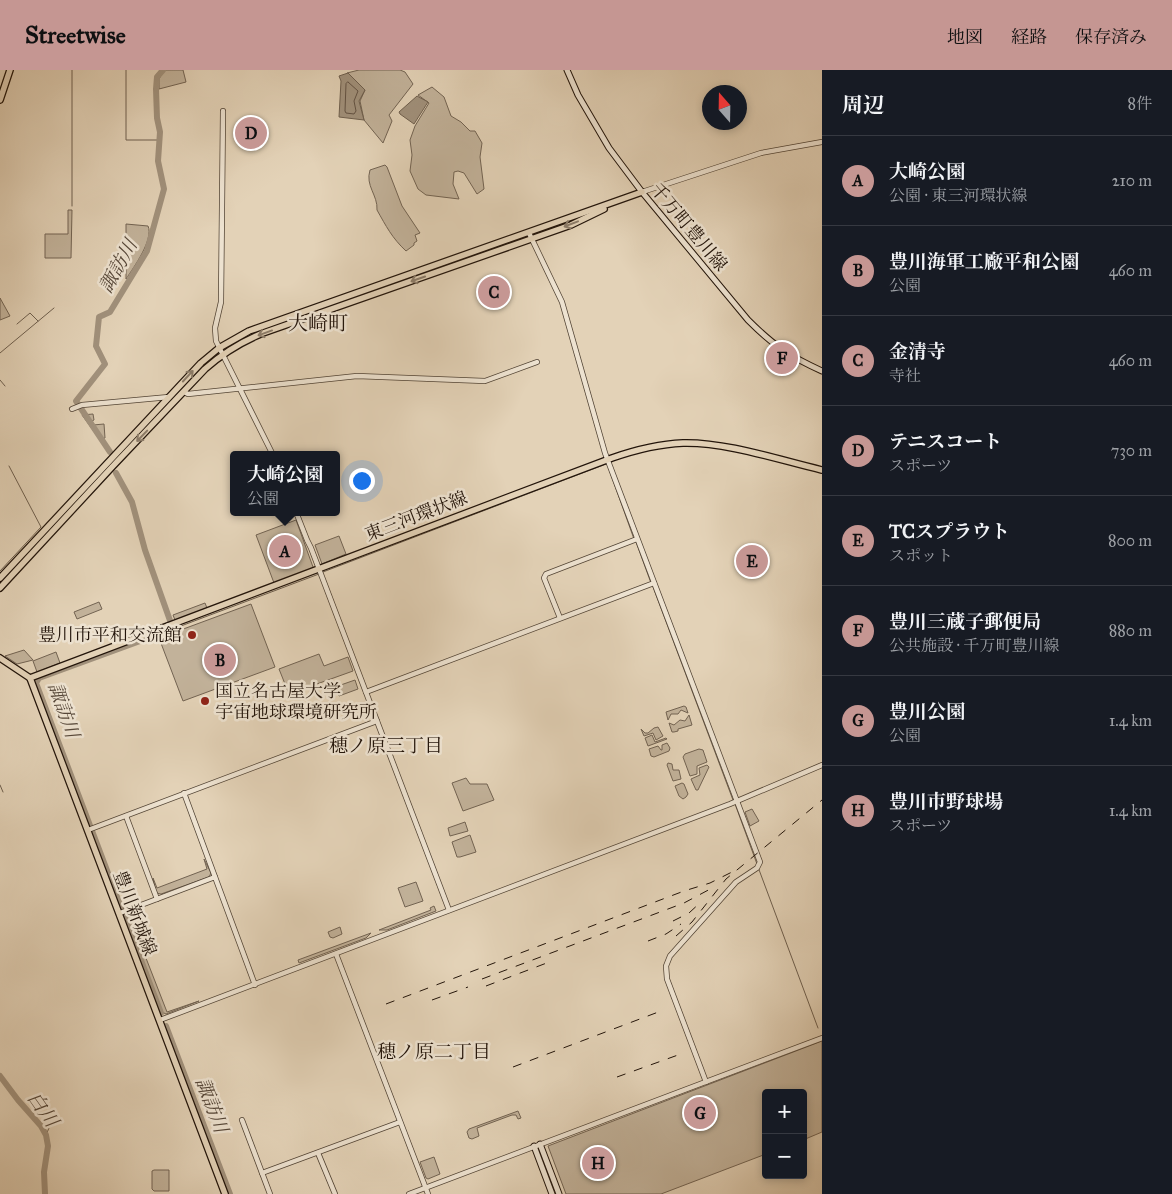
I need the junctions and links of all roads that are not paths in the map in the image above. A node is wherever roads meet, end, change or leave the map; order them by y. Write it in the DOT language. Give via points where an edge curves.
graph roads {
  1 [pos="10,70"];
  2 [pos="567,70"];
  3 [pos="0,100"];
  4 [pos="223,111"];
  5 [pos="822,142"];
  6 [pos="642,192"];
  7 [pos="531,236"];
  8 [pos="219,348"];
  9 [pos="222,355"];
  10 [pos="537,362"];
  11 [pos="822,371"];
  12 [pos="239,388"];
  13 [pos="184,392"];
  14 [pos="169,397"];
  15 [pos="72,409"];
  16 [pos="271,451"];
  17 [pos="608,460"];
  18 [pos="822,470"];
  19 [pos="298,516"];
  20 [pos="637,539"];
  21 [pos="319,569"];
  22 [pos="0,578"];
  23 [pos="654,582"];
  24 [pos="0,588"];
  25 [pos="560,618"];
  26 [pos="0,658"];
  27 [pos="30,678"];
  28 [pos="366,692"];
  29 [pos="376,721"];
  30 [pos="822,765"];
  31 [pos="184,793"];
  32 [pos="737,802"];
  33 [pos="126,816"];
  34 [pos="90,829"];
  35 [pos="215,877"];
  36 [pos="157,899"];
  37 [pos="449,910"];
  38 [pos="122,912"];
  39 [pos="336,954"];
  40 [pos="256,985"];
  41 [pos="160,1020"];
  42 [pos="822,1038"];
  43 [pos="706,1082"];
  44 [pos="242,1120"];
  45 [pos="400,1122"];
  46 [pos="537,1145"];
  47 [pos="318,1152"];
  48 [pos="262,1173"];
  49 [pos="426,1187"];
  50 [pos="225,1194"];
  51 [pos="270,1194"];
  52 [pos="335,1194"];
  53 [pos="409,1194"];
  54 [pos="428,1194"];
  55 [pos="552,1194"];
  56 [pos="559,1194"];
  1 -- 3 [label="main road"];
  2 -- 6 [label="main road, 千万町豊川線" via="609,148"];
  4 -- 8 [label="street" via="221,302 214,335"];
  5 -- 6 [label="street" via="761,153"];
  6 -- 7 [label="main road" via="580,221"];
  6 -- 11 [label="main road, 千万町豊川線" via="767,339 786,353"];
  7 -- 8 [label="main road" via="249,331"];
  7 -- 9 [label="main road, one-way" via="263,334"];
  7 -- 17 [label="street" via="562,302"];
  8 -- 9 [label="street"];
  14 -- 8 [label="main road, one-way"];
  9 -- 12 [label="street"];
  9 -- 13 [label="main road"];
  10 -- 12 [label="street" via="485,381 357,376"];
  12 -- 13 [label="street"];
  12 -- 16 [label="street"];
  13 -- 24 [label="main road, one-way"];
  14 -- 15 [label="street" via="82,405"];
  14 -- 22 [label="main road"];
  17 -- 18 [label="main road, 東三河環状線" via="641,448 699,444"];
  17 -- 20 [label="street"];
  17 -- 21 [label="main road, 東三河環状線"];
  19 -- 21 [label="street"];
  20 -- 23 [label="street"];
  20 -- 25 [label="street" via="546,574 544,578"];
  21 -- 27 [label="main road, 東三河環状線"];
  21 -- 28 [label="street"];
  23 -- 25 [label="street"];
  23 -- 32 [label="street"];
  25 -- 28 [label="street"];
  26 -- 27 [label="main road"];
  27 -- 34 [label="main road, 豊川新城線"];
  28 -- 29 [label="street"];
  29 -- 31 [label="street"];
  29 -- 37 [label="street"];
  30 -- 32 [label="street"];
  31 -- 33 [label="street"];
  31 -- 35 [label="street"];
  32 -- 37 [label="street"];
  32 -- 43 [label="street" via="759,864 736,882 670,956 666,966 667,979"];
  33 -- 34 [label="street"];
  33 -- 36 [label="street"];
  34 -- 38 [label="main road, 豊川新城線"];
  35 -- 36 [label="street"];
  35 -- 40 [label="street"];
  36 -- 38 [label="street"];
  37 -- 39 [label="street"];
  38 -- 41 [label="main road, 豊川新城線"];
  39 -- 40 [label="street"];
  39 -- 45 [label="street"];
  40 -- 41 [label="street"];
  41 -- 50 [label="main road, 豊川新城線"];
  42 -- 43 [label="street"];
  43 -- 46 [label="street"];
  44 -- 48 [label="street"];
  45 -- 47 [label="street"];
  45 -- 49 [label="street"];
  46 -- 49 [label="street"];
  46 -- 55 [label="main road"];
  46 -- 56 [label="main road"];
  47 -- 48 [label="street"];
  47 -- 52 [label="street"];
  48 -- 51 [label="street"];
  49 -- 53 [label="street"];
  49 -- 54 [label="street"];
}
